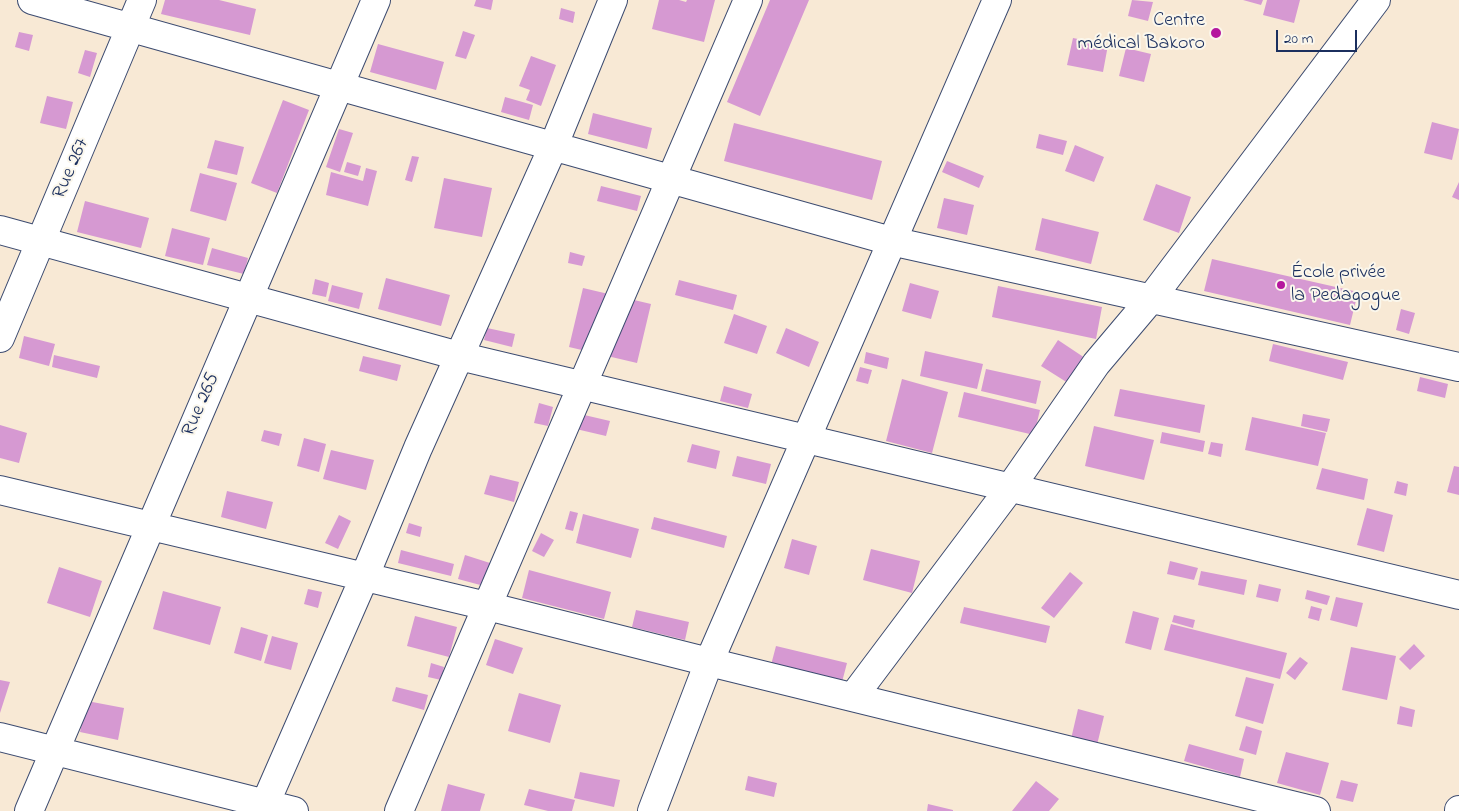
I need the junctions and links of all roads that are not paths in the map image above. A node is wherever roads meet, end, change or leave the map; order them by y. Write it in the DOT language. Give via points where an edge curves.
graph roads {
  1 [pos="32,0"];
  2 [pos="142,0"];
  3 [pos="376,0"];
  4 [pos="613,0"];
  5 [pos="748,0"];
  6 [pos="996,0"];
  7 [pos="1376,0"];
  8 [pos="132,28"];
  9 [pos="339,86"];
  10 [pos="554,147"];
  11 [pos="671,179"];
  12 [pos="0,230"];
  13 [pos="891,241"];
  14 [pos="41,242"];
  15 [pos="248,298"];
  16 [pos="1150,300"];
  17 [pos="0,338"];
  18 [pos="460,356"];
  19 [pos="1459,367"];
  20 [pos="582,386"];
  21 [pos="806,439"];
  22 [pos="1010,488"];
  23 [pos="0,490"];
  24 [pos="151,526"];
  25 [pos="364,578"];
  26 [pos="1459,595"];
  27 [pos="487,606"];
  28 [pos="708,662"];
  29 [pos="853,697"];
  30 [pos="0,737"];
  31 [pos="55,751"];
  32 [pos="263,807"];
  33 [pos="29,811"];
  34 [pos="294,811"];
  35 [pos="399,811"];
  36 [pos="652,811"];
  37 [pos="1316,811"];
  1 -- 8 [label="street"];
  2 -- 8 [label="street, Rue 267"];
  3 -- 9 [label="street, Rue 265"];
  4 -- 10 [label="street"];
  5 -- 11 [label="street"];
  6 -- 13 [label="street"];
  7 -- 16 [label="street"];
  8 -- 9 [label="street"];
  8 -- 14 [label="street, Rue 267"];
  9 -- 10 [label="street"];
  9 -- 15 [label="street, Rue 265"];
  10 -- 11 [label="street"];
  10 -- 18 [label="street"];
  11 -- 13 [label="street"];
  11 -- 20 [label="street"];
  12 -- 14 [label="street"];
  13 -- 16 [label="street"];
  13 -- 21 [label="street"];
  14 -- 15 [label="street"];
  14 -- 17 [label="street, Rue 267"];
  15 -- 18 [label="street"];
  15 -- 24 [label="street, Rue 265"];
  16 -- 19 [label="street"];
  16 -- 22 [label="street" via="1096,364"];
  18 -- 20 [label="street"];
  18 -- 25 [label="street"];
  20 -- 21 [label="street"];
  20 -- 27 [label="street"];
  21 -- 22 [label="street"];
  21 -- 28 [label="street"];
  22 -- 26 [label="street"];
  22 -- 29 [label="street"];
  23 -- 24 [label="street"];
  24 -- 25 [label="street"];
  24 -- 31 [label="street, Rue 265"];
  25 -- 27 [label="street"];
  25 -- 32 [label="street"];
  27 -- 28 [label="street"];
  27 -- 35 [label="street"];
  28 -- 29 [label="street"];
  28 -- 36 [label="street"];
  29 -- 37 [label="street"];
  30 -- 31 [label="street"];
  31 -- 32 [label="street"];
  31 -- 33 [label="street, Rue 265"];
  32 -- 34 [label="street"];
}
